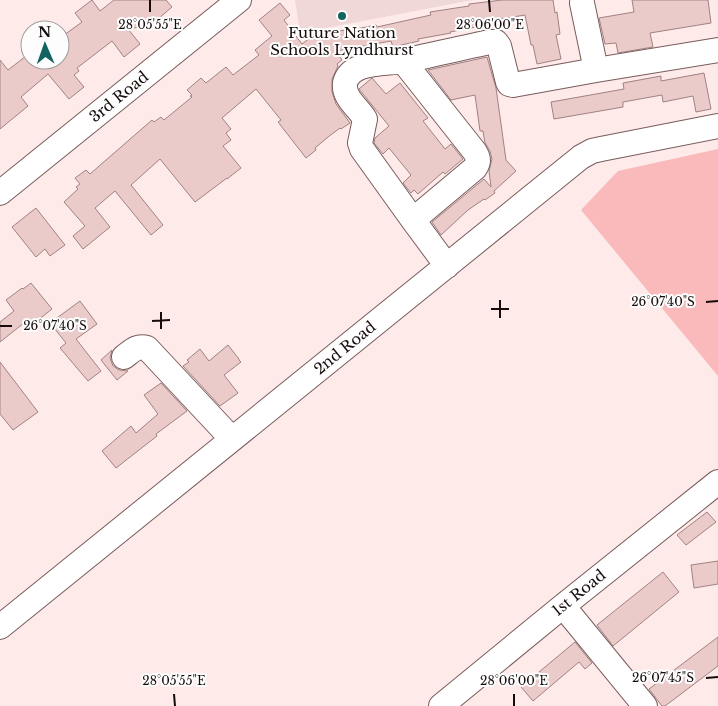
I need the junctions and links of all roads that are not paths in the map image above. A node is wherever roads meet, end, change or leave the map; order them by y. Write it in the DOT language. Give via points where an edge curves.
graph roads {
  1 [pos="239,0"];
  2 [pos="582,3"];
  3 [pos="718,50"];
  4 [pos="403,61"];
  5 [pos="596,70"];
  6 [pos="718,126"];
  7 [pos="0,193"];
  8 [pos="413,220"];
  9 [pos="447,266"];
  10 [pos="124,357"];
  11 [pos="232,439"];
  12 [pos="718,482"];
  13 [pos="563,606"];
  14 [pos="0,628"];
  15 [pos="441,706"];
  16 [pos="645,706"];
  1 -- 7 [label="street, 3rd Road"];
  2 -- 5 [label="street"];
  3 -- 5 [label="street"];
  4 -- 5 [label="street" via="496,42 511,85"];
  4 -- 8 [label="street" via="478,158 475,168"];
  4 -- 8 [label="street" via="360,68 348,76 345,89 364,119 362,149"];
  6 -- 9 [label="street, 2nd Road" via="586,154"];
  8 -- 9 [label="street"];
  9 -- 11 [label="street, 2nd Road"];
  10 -- 11 [label="street" via="137,347 147,348"];
  11 -- 14 [label="street, 2nd Road"];
  12 -- 13 [label="street, 1st Road"];
  13 -- 15 [label="street, 1st Road"];
  13 -- 16 [label="street"];
}
